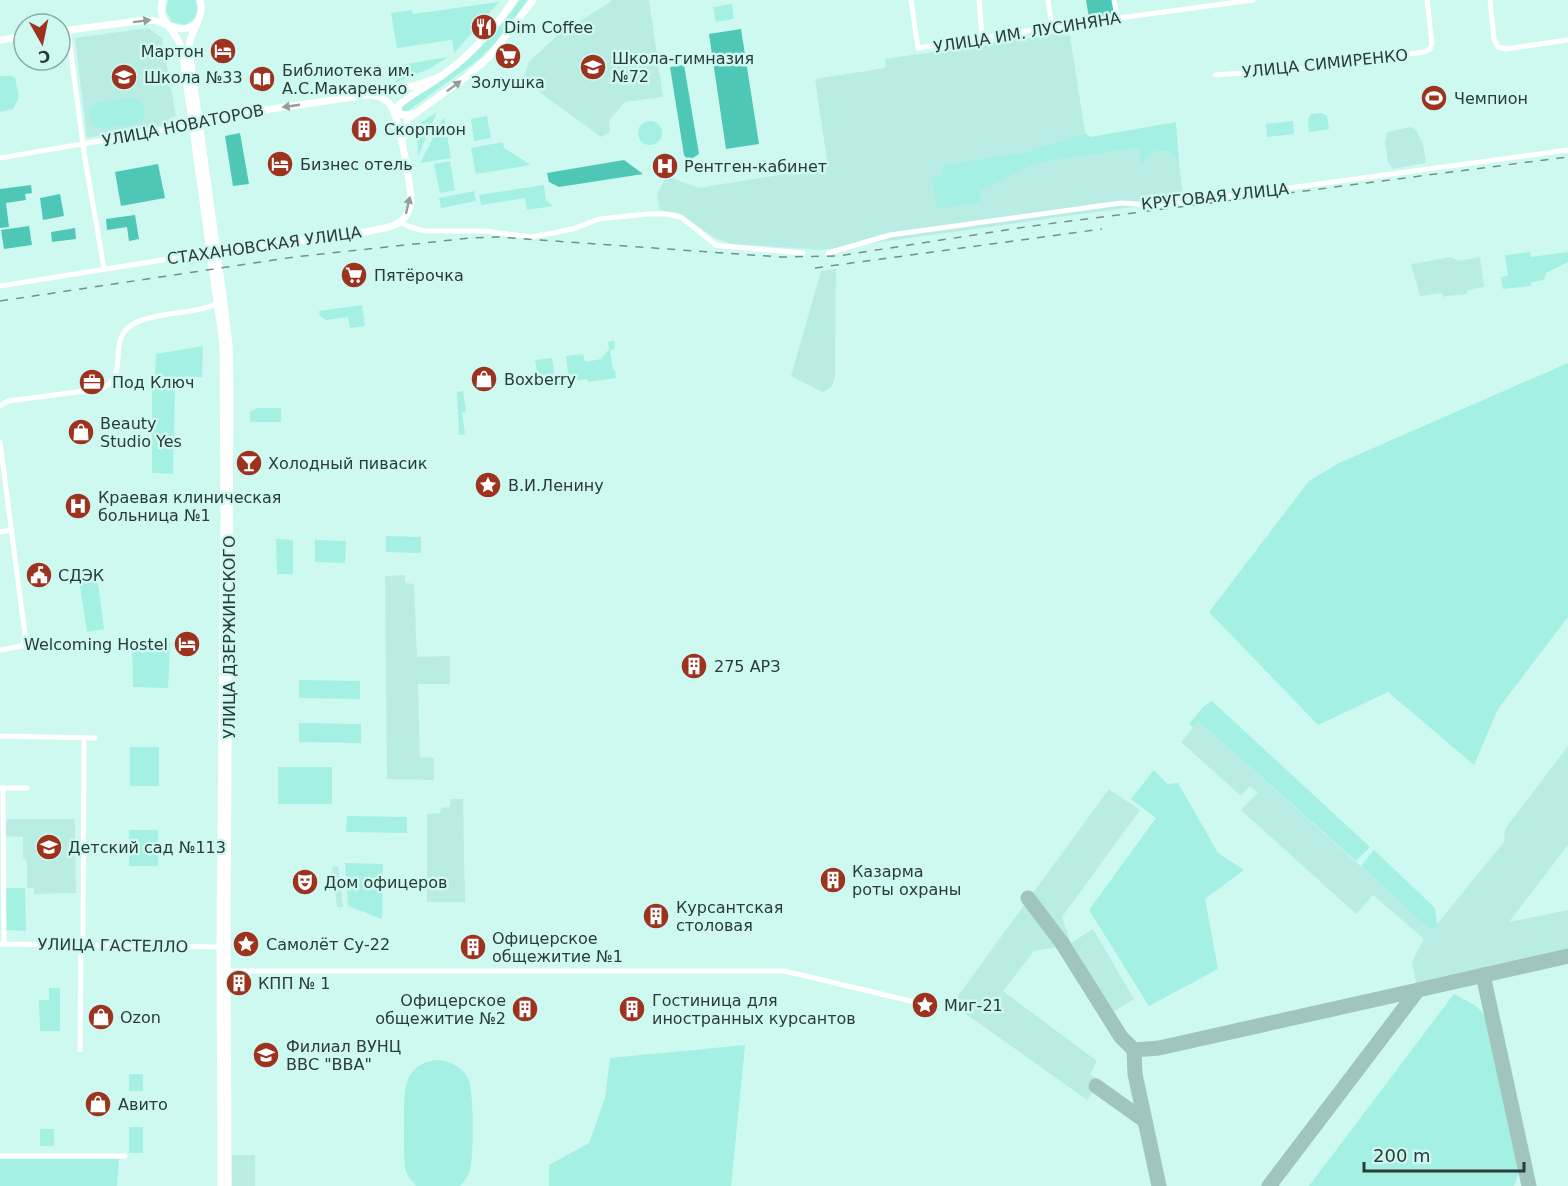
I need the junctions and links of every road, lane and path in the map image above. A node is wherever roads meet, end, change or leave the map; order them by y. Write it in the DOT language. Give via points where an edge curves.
graph roads {
  1 [pos="163,0"];
  2 [pos="202,0"];
  3 [pos="514,0"];
  4 [pos="533,0"];
  5 [pos="911,0"];
  6 [pos="979,0"];
  7 [pos="1048,0"];
  8 [pos="1114,0"];
  9 [pos="1253,0"];
  10 [pos="1427,0"];
  11 [pos="1490,0"];
  12 [pos="1206,3"];
  13 [pos="1117,17"];
  14 [pos="198,21"];
  15 [pos="168,26"];
  16 [pos="1052,27"];
  17 [pos="72,30"];
  18 [pos="982,37"];
  19 [pos="1568,40"];
  20 [pos="71,72"];
  21 [pos="1215,75"];
  22 [pos="442,76"];
  23 [pos="367,95"];
  24 [pos="416,113"];
  25 [pos="196,123"];
  26 [pos="83,144"];
  27 [pos="1568,150"];
  28 [pos="404,152"];
  29 [pos="0,158"];
  30 [pos="400,222"];
  31 [pos="214,252"];
  32 [pos="803,253"];
  33 [pos="828,253"];
  34 [pos="104,268"];
  35 [pos="0,286"];
  36 [pos="218,304"];
  37 [pos="0,406"];
  38 [pos="0,442"];
  39 [pos="12,530"];
  40 [pos="0,532"];
  41 [pos="0,650"];
  42 [pos="0,736"];
  43 [pos="95,738"];
  44 [pos="84,739"];
  45 [pos="2,788"];
  46 [pos="27,788"];
  47 [pos="2,819"];
  48 [pos="2,858"];
  49 [pos="2,887"];
  50 [pos="2,944"];
  51 [pos="83,945"];
  52 [pos="223,947"];
  53 [pos="224,971"];
  54 [pos="923,1004"];
  55 [pos="80,1050"];
  56 [pos="0,1156"];
  57 [pos="125,1156"];
  58 [pos="221,1186"];
  59 [pos="228,1186"];
  1 -- 15 [label="main road, УЛИЦА ДЗЕРЖИНСКОГО" via="161,14"];
  2 -- 14 [label="main road, УЛИЦА ДЗЕРЖИНСКОГО"];
  3 -- 22 [label="main road" via="483,38"];
  24 -- 4 [label="main road, one-way" via="489,57"];
  5 -- 18 [label="street, УЛИЦА ИМ. ЛУСИНЯНА" via="918,48"];
  6 -- 18 [label="street"];
  7 -- 16 [label="street"];
  8 -- 13 [label="street"];
  9 -- 12 [label="street, УЛИЦА ИМ. ЛУСИНЯНА"];
  10 -- 21 [label="street, УЛИЦА СИМИРЕНКО" via="1432,44 1424,52 1307,68"];
  11 -- 19 [label="street" via="1498,47"];
  12 -- 13 [label="street, УЛИЦА ИМ. ЛУСИНЯНА"];
  13 -- 16 [label="street, УЛИЦА ИМ. ЛУСИНЯНА"];
  14 -- 15 [label="main road" via="185,30"];
  14 -- 25 [label="main road, УЛИЦА ДЗЕРЖИНСКОГО" via="189,49"];
  17 -- 15 [label="main road, one-way" via="147,20"];
  15 -- 25 [label="main road, УЛИЦА ДЗЕРЖИНСКОГО" via="180,41"];
  16 -- 18 [label="street, УЛИЦА ИМ. ЛУСИНЯНА"];
  20 -- 26 [label="street"];
  22 -- 23 [label="main road, УЛИЦА НОВАТОРОВ"];
  22 -- 24 [label="main road" via="398,106 402,115"];
  23 -- 25 [label="main road, УЛИЦА НОВАТОРОВ, one-way"];
  23 -- 28 [label="main road" via="380,97 394,110"];
  24 -- 28 [label="main road" via="404,126"];
  25 -- 26 [label="street, УЛИЦА НОВАТОРОВ"];
  25 -- 31 [label="main road, УЛИЦА ДЗЕРЖИНСКОГО"];
  26 -- 29 [label="street, УЛИЦА НОВАТОРОВ"];
  26 -- 34 [label="street"];
  27 -- 33 [label="street, КРУГОВАЯ УЛИЦА" via="1200,200 1153,205 1121,203 890,235"];
  30 -- 28 [label="main road, one-way" via="408,213 411,200"];
  30 -- 31 [label="main road, СТАХАНОВСКАЯ УЛИЦА" via="371,231"];
  30 -- 32 [label="street" via="425,231 484,231 532,237 599,219 666,214 681,218 723,246"];
  31 -- 34 [label="street, СТАХАНОВСКАЯ УЛИЦА"];
  31 -- 36 [label="main road, УЛИЦА ДЗЕРЖИНСКОГО"];
  31 -- 52 [label="main road, УЛИЦА ДЗЕРЖИНСКОГО" via="229,345 231,420"];
  34 -- 35 [label="street, СТАХАНОВСКАЯ УЛИЦА"];
  36 -- 37 [label="street" via="142,320 129,327 120,338 116,375 108,386 8,401"];
  36 -- 52 [label="main road, УЛИЦА ДЗЕРЖИНСКОГО" via="224,385"];
  38 -- 39 [label="street"];
  39 -- 40 [label="street"];
  39 -- 41 [label="street" via="25,639 20,647"];
  42 -- 44 [label="street"];
  43 -- 44 [label="street"];
  44 -- 51 [label="street"];
  45 -- 46 [label="street"];
  45 -- 47 [label="street"];
  47 -- 48 [label="street"];
  48 -- 49 [label="street"];
  49 -- 50 [label="street"];
  50 -- 51 [label="street, УЛИЦА ГАСТЕЛЛО"];
  51 -- 52 [label="street, УЛИЦА ГАСТЕЛЛО"];
  51 -- 55 [label="street"];
  52 -- 53 [label="main road, УЛИЦА ДЗЕРЖИНСКОГО"];
  53 -- 54 [label="street" via="785,971"];
  53 -- 58 [label="main road, УЛИЦА ДЗЕРЖИНСКОГО"];
  53 -- 59 [label="main road, УЛИЦА ДЗЕРЖИНСКОГО"];
  56 -- 57 [label="street"];
}
